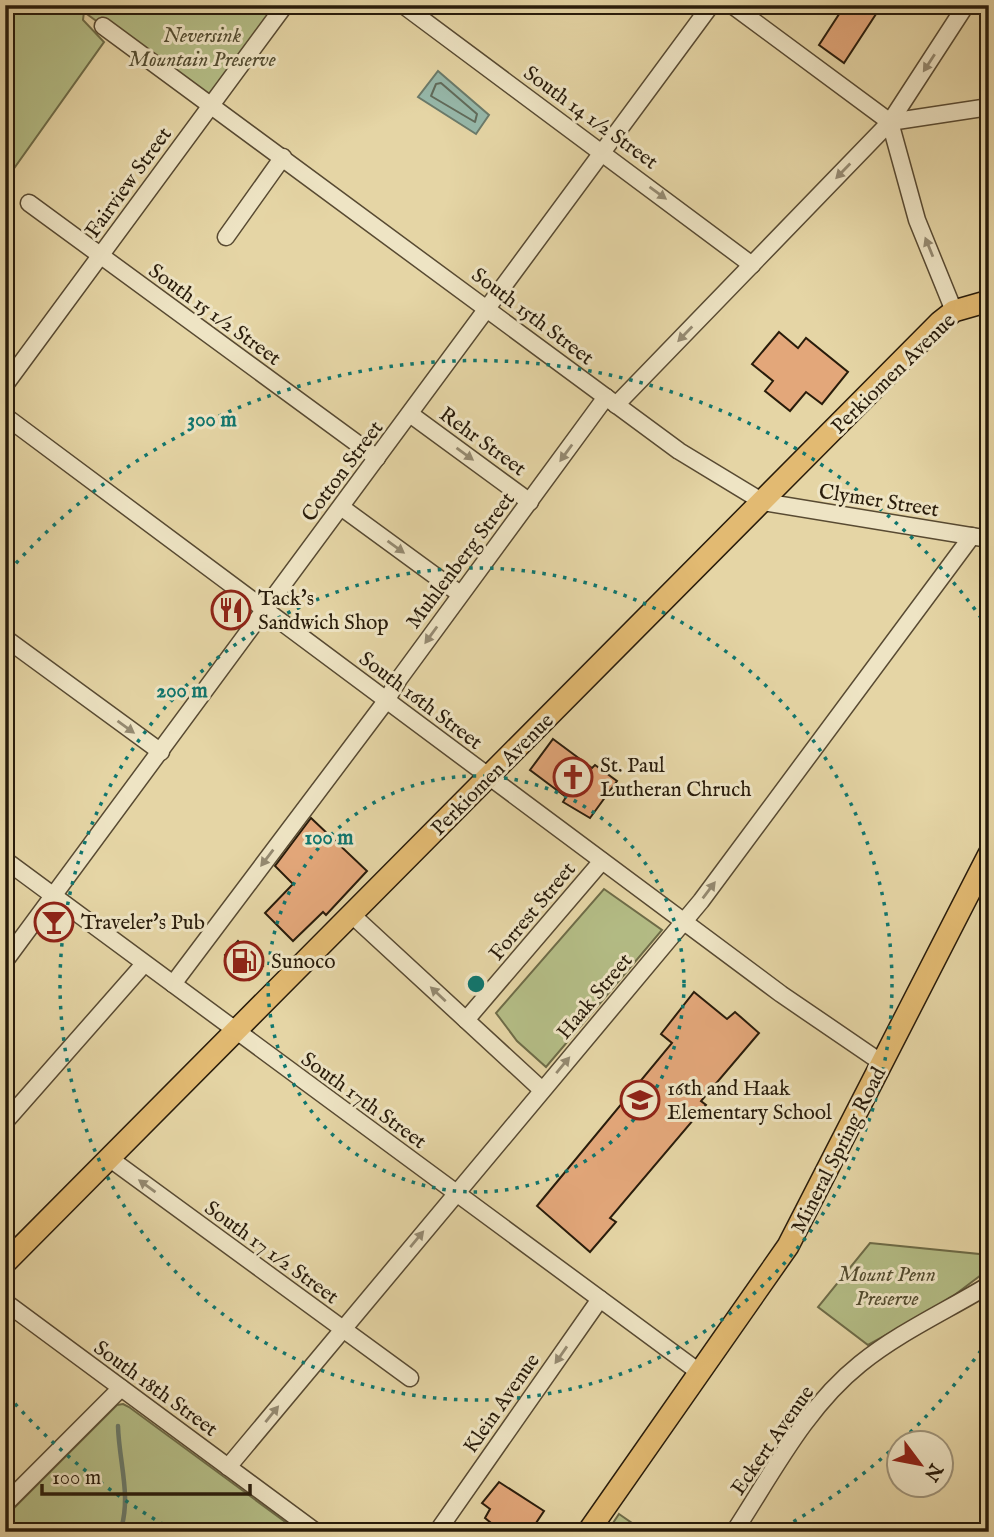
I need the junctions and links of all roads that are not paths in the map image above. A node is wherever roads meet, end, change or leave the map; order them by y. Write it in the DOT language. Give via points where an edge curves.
graph roads {
  1 [pos="285,5"];
  2 [pos="403,5"];
  3 [pos="711,5"];
  4 [pos="732,5"];
  5 [pos="966,5"];
  6 [pos="103,26"];
  7 [pos="212,105"];
  8 [pos="989,107"];
  9 [pos="890,122"];
  10 [pos="603,152"];
  11 [pos="283,157"];
  12 [pos="29,203"];
  13 [pos="226,237"];
  14 [pos="100,256"];
  15 [pos="752,265"];
  16 [pos="989,301"];
  17 [pos="488,308"];
  18 [pos="954,311"];
  19 [pos="5,385"];
  20 [pos="611,401"];
  21 [pos="410,414"];
  22 [pos="5,416"];
  23 [pos="377,458"];
  24 [pos="530,502"];
  25 [pos="763,502"];
  26 [pos="341,507"];
  27 [pos="972,536"];
  28 [pos="989,538"];
  29 [pos="460,594"];
  30 [pos="265,610"];
  31 [pos="5,638"];
  32 [pos="386,701"];
  33 [pos="160,752"];
  34 [pos="489,777"];
  35 [pos="989,854"];
  36 [pos="5,860"];
  37 [pos="602,861"];
  38 [pos="53,896"];
  39 [pos="351,915"];
  40 [pos="683,922"];
  41 [pos="5,961"];
  42 [pos="144,964"];
  43 [pos="173,984"];
  44 [pos="466,1020"];
  45 [pos="236,1031"];
  46 [pos="882,1063"];
  47 [pos="542,1090"];
  48 [pos="5,1122"];
  49 [pos="109,1158"];
  50 [pos="455,1193"];
  51 [pos="5,1264"];
  52 [pos="989,1285"];
  53 [pos="600,1299"];
  54 [pos="5,1302"];
  55 [pos="342,1329"];
  56 [pos="699,1372"];
  57 [pos="410,1378"];
  58 [pos="121,1388"];
  59 [pos="228,1467"];
  60 [pos="5,1504"];
  61 [pos="316,1532"];
  62 [pos="437,1532"];
  63 [pos="587,1532"];
  64 [pos="734,1532"];
  1 -- 7 [label="street, Fairview Street"];
  2 -- 10 [label="street, South 14 1/2 Street"];
  3 -- 10 [label="street, Cotton Street"];
  4 -- 9 [label="street"];
  5 -- 9 [label="street, Muhlenberg Street, one-way"];
  6 -- 7 [label="street, South 15th Street"];
  7 -- 11 [label="street, South 15th Street"];
  7 -- 14 [label="street, Fairview Street"];
  8 -- 9 [label="street"];
  9 -- 15 [label="street, Muhlenberg Street, one-way"];
  18 -- 9 [label="street, one-way" via="918,219"];
  10 -- 15 [label="street, South 14 1/2 Street, one-way"];
  10 -- 17 [label="street, Cotton Street"];
  11 -- 13 [label="street"];
  11 -- 17 [label="street, South 15th Street"];
  12 -- 14 [label="street, South 15 1/2 Street"];
  14 -- 19 [label="street, Fairview Street"];
  14 -- 23 [label="street, South 15 1/2 Street"];
  15 -- 20 [label="street, Muhlenberg Street, one-way"];
  16 -- 18 [label="main road, Perkiomen Avenue"];
  17 -- 20 [label="street, South 15th Street"];
  17 -- 21 [label="street, Cotton Street"];
  18 -- 25 [label="main road, Perkiomen Avenue"];
  20 -- 24 [label="street, Muhlenberg Street, one-way"];
  20 -- 25 [label="street, South 15th Street" via="679,451"];
  21 -- 23 [label="street, Cotton Street"];
  21 -- 24 [label="street, Rehr Street, one-way"];
  22 -- 30 [label="street, South 16th Street"];
  23 -- 26 [label="street, Cotton Street"];
  24 -- 29 [label="street, Muhlenberg Street"];
  25 -- 27 [label="street, Clymer Street"];
  25 -- 34 [label="main road, Perkiomen Avenue"];
  26 -- 29 [label="street, one-way"];
  26 -- 30 [label="street, Cotton Street"];
  27 -- 28 [label="street, Clymer Street"];
  40 -- 27 [label="street, Haak Street, one-way"];
  29 -- 32 [label="street, Muhlenberg Street, one-way"];
  30 -- 32 [label="street, South 16th Street"];
  30 -- 33 [label="street, Cotton Street"];
  31 -- 33 [label="street, one-way"];
  32 -- 34 [label="street, South 16th Street"];
  32 -- 43 [label="street, Muhlenberg Street, one-way"];
  33 -- 38 [label="street, Cotton Street"];
  34 -- 37 [label="street, South 16th Street"];
  34 -- 39 [label="main road, Perkiomen Avenue"];
  35 -- 46 [label="main road, Mineral Spring Road"];
  36 -- 38 [label="street, South 17th Street"];
  37 -- 40 [label="street, South 16th Street"];
  37 -- 44 [label="street, Forrest Street"];
  38 -- 41 [label="street, Cotton Street"];
  38 -- 42 [label="street, South 17th Street"];
  44 -- 39 [label="street, one-way"];
  39 -- 45 [label="main road, Perkiomen Avenue"];
  40 -- 46 [label="street, South 16th Street"];
  47 -- 40 [label="street, Haak Street, one-way"];
  42 -- 43 [label="street, South 17th Street"];
  42 -- 48 [label="street"];
  43 -- 45 [label="street, South 17th Street"];
  44 -- 47 [label="street"];
  45 -- 49 [label="main road, Perkiomen Avenue"];
  45 -- 50 [label="street, South 17th Street"];
  46 -- 56 [label="main road, Mineral Spring Road" via="788,1245"];
  47 -- 50 [label="street, Haak Street"];
  49 -- 51 [label="main road, Perkiomen Avenue"];
  55 -- 49 [label="street, South 17 1/2 Street, one-way"];
  50 -- 53 [label="street, South 17th Street"];
  55 -- 50 [label="street, Haak Street, one-way"];
  52 -- 64 [label="street, Eckert Avenue" via="881,1348 837,1384 812,1412"];
  53 -- 56 [label="street, South 17th Street"];
  53 -- 62 [label="street, Klein Avenue, one-way"];
  54 -- 58 [label="street, South 18th Street"];
  55 -- 57 [label="street, South 17 1/2 Street"];
  59 -- 55 [label="street, Haak Street, one-way"];
  56 -- 63 [label="main road, Mineral Spring Road"];
  58 -- 59 [label="street, South 18th Street"];
  58 -- 60 [label="street"];
  59 -- 61 [label="street, South 18th Street"];
}
